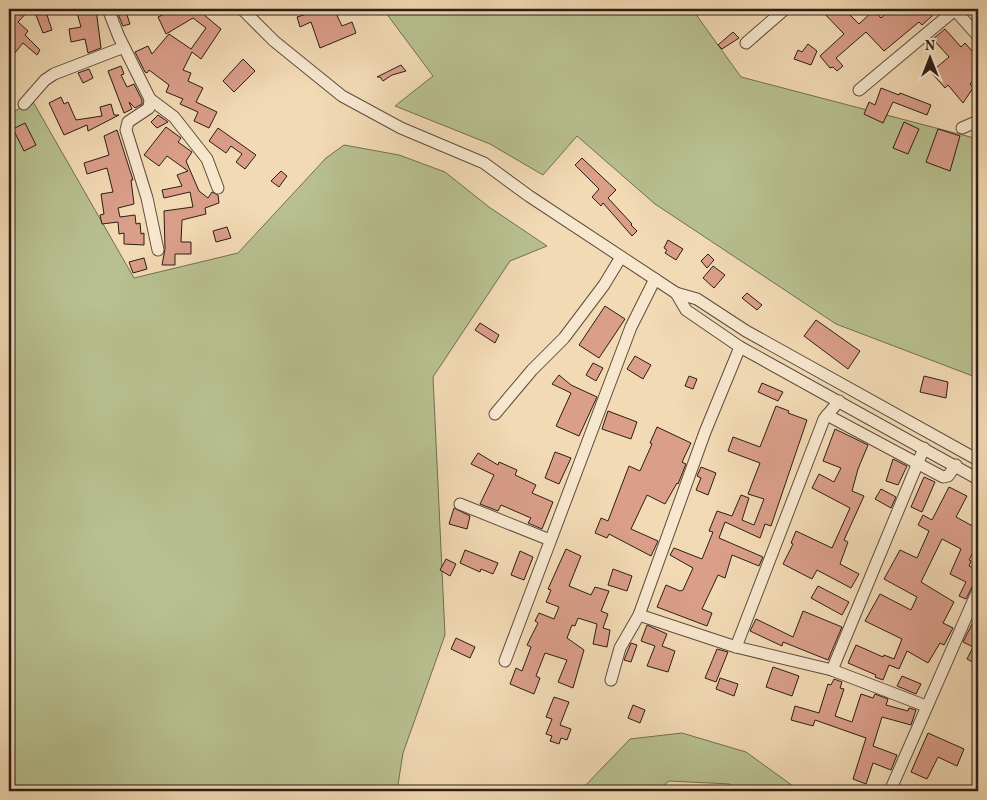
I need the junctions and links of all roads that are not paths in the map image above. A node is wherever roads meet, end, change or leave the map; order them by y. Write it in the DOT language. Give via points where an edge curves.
graph roads {
  1 [pos="108,9"];
  2 [pos="242,9"];
  3 [pos="785,9"];
  4 [pos="955,9"];
  5 [pos="978,36"];
  6 [pos="746,44"];
  7 [pos="124,47"];
  8 [pos="859,90"];
  9 [pos="150,99"];
  10 [pos="24,104"];
  11 [pos="978,120"];
  12 [pos="962,128"];
  13 [pos="218,188"];
  14 [pos="158,250"];
  15 [pos="621,257"];
  16 [pos="655,279"];
  17 [pos="676,293"];
  18 [pos="740,347"];
  19 [pos="839,401"];
  20 [pos="495,414"];
  21 [pos="827,414"];
  22 [pos="924,448"];
  23 [pos="978,460"];
  24 [pos="918,464"];
  25 [pos="956,465"];
  26 [pos="978,479"];
  27 [pos="460,504"];
  28 [pos="550,540"];
  29 [pos="978,590"];
  30 [pos="639,615"];
  31 [pos="736,647"];
  32 [pos="505,660"];
  33 [pos="832,670"];
  34 [pos="611,680"];
  35 [pos="926,706"];
  36 [pos="890,791"];
  1 -- 7 [label="street"];
  2 -- 15 [label="street" via="274,41 342,96 400,128 484,163"];
  3 -- 6 [label="street"];
  4 -- 5 [label="street"];
  4 -- 8 [label="street"];
  7 -- 9 [label="street"];
  7 -- 10 [label="street" via="54,74"];
  9 -- 13 [label="street" via="174,118 208,159"];
  9 -- 14 [label="street" via="149,108 128,122 126,130 147,198"];
  11 -- 12 [label="street"];
  15 -- 16 [label="street"];
  15 -- 20 [label="street" via="564,338"];
  16 -- 17 [label="street"];
  16 -- 28 [label="street" via="631,327"];
  17 -- 18 [label="street" via="686,310"];
  17 -- 23 [label="street" via="697,299 746,331"];
  18 -- 19 [label="street"];
  18 -- 30 [label="street" via="705,432"];
  19 -- 21 [label="street"];
  19 -- 22 [label="street"];
  21 -- 24 [label="street"];
  21 -- 31 [label="street"];
  22 -- 24 [label="street"];
  22 -- 25 [label="street"];
  24 -- 25 [label="street" via="942,477 948,476"];
  24 -- 33 [label="street"];
  25 -- 26 [label="street"];
  27 -- 28 [label="street"];
  28 -- 32 [label="street"];
  29 -- 35 [label="street"];
  30 -- 31 [label="street"];
  30 -- 34 [label="street" via="620,648"];
  31 -- 33 [label="street"];
  33 -- 35 [label="street"];
  35 -- 36 [label="street"];
}
